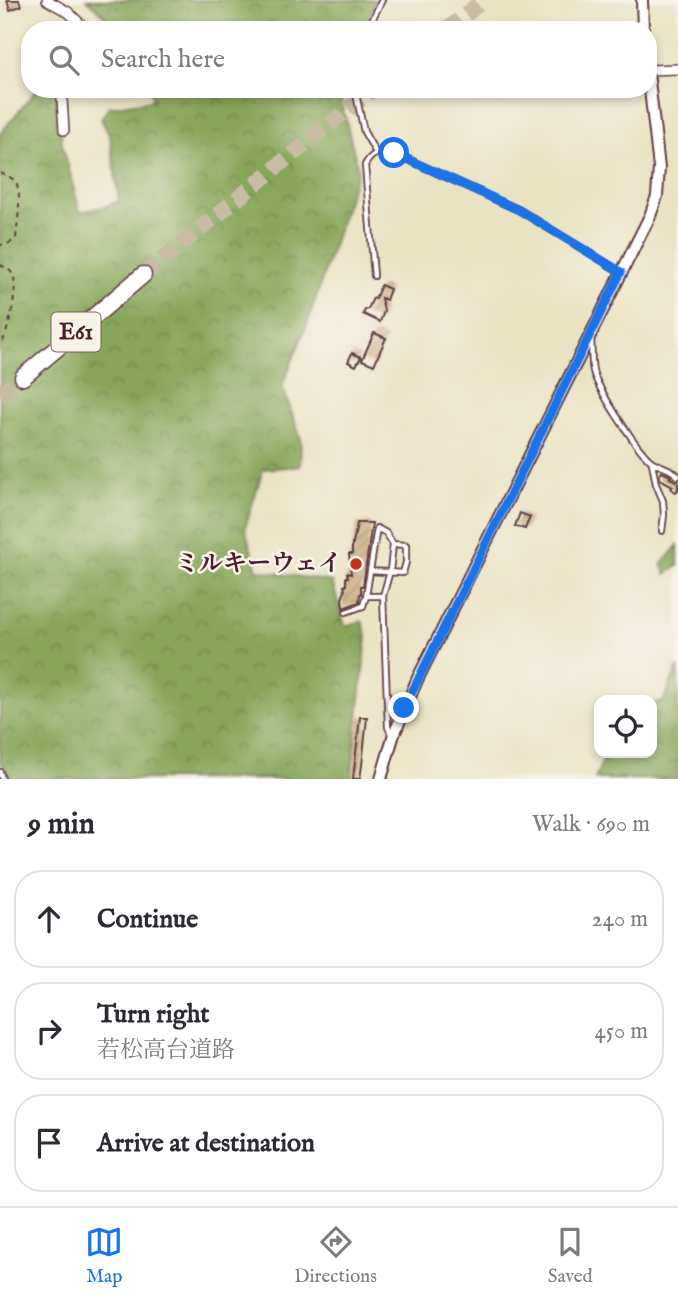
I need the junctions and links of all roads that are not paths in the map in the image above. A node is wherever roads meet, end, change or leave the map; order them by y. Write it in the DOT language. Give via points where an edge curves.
graph roads {
  1 [pos="47,0"];
  2 [pos="382,0"];
  3 [pos="642,0"];
  4 [pos="78,21"];
  5 [pos="372,21"];
  6 [pos="643,21"];
  7 [pos="678,69"];
  8 [pos="657,70"];
  9 [pos="63,98"];
  10 [pos="357,98"];
  11 [pos="651,98"];
  12 [pos="64,130"];
  13 [pos="376,152"];
  14 [pos="621,272"];
  15 [pos="143,275"];
  16 [pos="374,276"];
  17 [pos="591,334"];
  18 [pos="23,377"];
  19 [pos="652,462"];
  20 [pos="677,472"];
  21 [pos="662,531"];
  22 [pos="393,544"];
  23 [pos="370,571"];
  24 [pos="390,571"];
  25 [pos="366,596"];
  26 [pos="383,596"];
  27 [pos="346,612"];
  28 [pos="393,737"];
  29 [pos="0,772"];
  30 [pos="2,779"];
  31 [pos="382,779"];
  1 -- 4 [label="street"];
  2 -- 5 [label="lane"];
  3 -- 6 [label="street"];
  7 -- 8 [label="street"];
  9 -- 12 [label="street"];
  10 -- 13 [label="lane" via="364,132"];
  11 -- 14 [label="street" via="659,168 657,196"];
  13 -- 14 [label="lane" via="394,153 519,210"];
  13 -- 16 [label="lane" via="365,165"];
  14 -- 17 [label="street"];
  15 -- 18 [label="highway, E61"];
  17 -- 19 [label="lane" via="596,381"];
  17 -- 28 [label="street" via="416,680"];
  19 -- 20 [label="lane"];
  19 -- 21 [label="lane" via="663,501"];
  22 -- 23 [label="lane" via="377,528"];
  22 -- 24 [label="lane"];
  22 -- 24 [label="lane" via="406,545 406,562 403,573"];
  23 -- 24 [label="lane"];
  23 -- 25 [label="lane"];
  24 -- 26 [label="lane"];
  25 -- 26 [label="lane"];
  25 -- 27 [label="lane" via="363,606"];
  26 -- 28 [label="lane" via="388,727"];
  28 -- 31 [label="street"];
  29 -- 30 [label="lane"];
}
